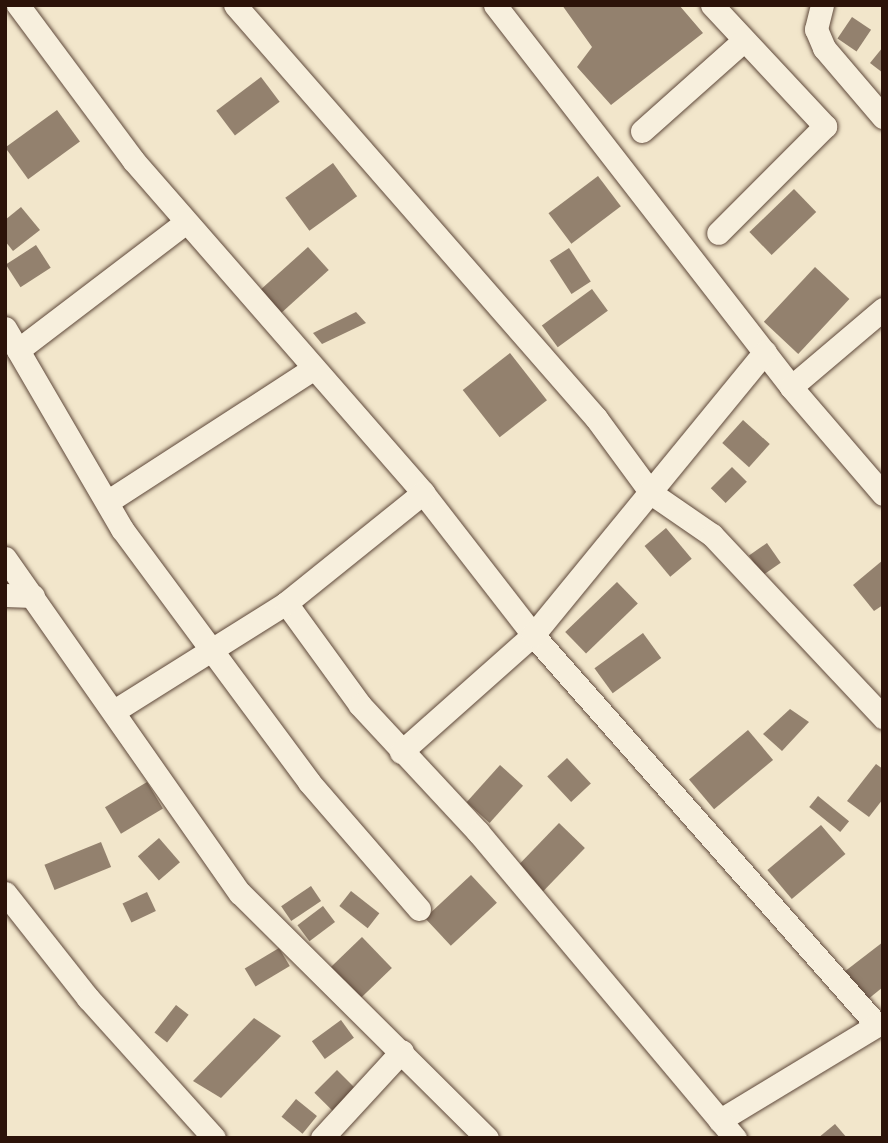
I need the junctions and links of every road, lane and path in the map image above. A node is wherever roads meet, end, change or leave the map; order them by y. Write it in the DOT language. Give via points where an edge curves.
graph roads {
  1 [pos="18,5"];
  2 [pos="235,5"];
  3 [pos="495,5"];
  4 [pos="712,5"];
  5 [pos="822,5"];
  6 [pos="742,42"];
  7 [pos="883,117"];
  8 [pos="642,131"];
  9 [pos="186,222"];
  10 [pos="718,233"];
  11 [pos="883,309"];
  12 [pos="5,328"];
  13 [pos="18,350"];
  14 [pos="765,352"];
  15 [pos="311,370"];
  16 [pos="791,387"];
  17 [pos="423,493"];
  18 [pos="651,493"];
  19 [pos="883,494"];
  20 [pos="107,502"];
  21 [pos="5,558"];
  22 [pos="5,595"];
  23 [pos="33,596"];
  24 [pos="286,603"];
  25 [pos="533,635"];
  26 [pos="214,647"];
  27 [pos="114,711"];
  28 [pos="883,717"];
  29 [pos="401,752"];
  30 [pos="5,893"];
  31 [pos="419,909"];
  32 [pos="402,1051"];
  33 [pos="727,1129"];
  34 [pos="214,1138"];
  35 [pos="322,1138"];
  36 [pos="487,1138"];
  1 -- 9 [label="street"];
  2 -- 18 [label="street" via="596,418"];
  3 -- 14 [label="street"];
  4 -- 6 [label="street"];
  5 -- 7 [label="street" via="816,29 824,48"];
  6 -- 8 [label="street"];
  6 -- 10 [label="street" via="825,126"];
  9 -- 13 [label="street"];
  9 -- 15 [label="street"];
  11 -- 16 [label="street"];
  12 -- 13 [label="street"];
  13 -- 20 [label="street"];
  14 -- 16 [label="street"];
  14 -- 18 [label="street"];
  15 -- 17 [label="street"];
  15 -- 20 [label="street"];
  16 -- 19 [label="street"];
  17 -- 24 [label="street"];
  17 -- 25 [label="street"];
  18 -- 25 [label="street"];
  18 -- 28 [label="street" via="712,535"];
  20 -- 26 [label="street"];
  21 -- 23 [label="street"];
  22 -- 23 [label="street"];
  23 -- 27 [label="street"];
  24 -- 26 [label="street"];
  24 -- 29 [label="street"];
  25 -- 29 [label="street"];
  25 -- 33 [label="street" via="877,1025"];
  26 -- 27 [label="street"];
  26 -- 31 [label="street" via="309,782"];
  27 -- 32 [label="street" via="240,893"];
  29 -- 33 [label="street" via="478,832"];
  30 -- 34 [label="street" via="88,998"];
  32 -- 35 [label="street"];
  32 -- 36 [label="street"];
}
